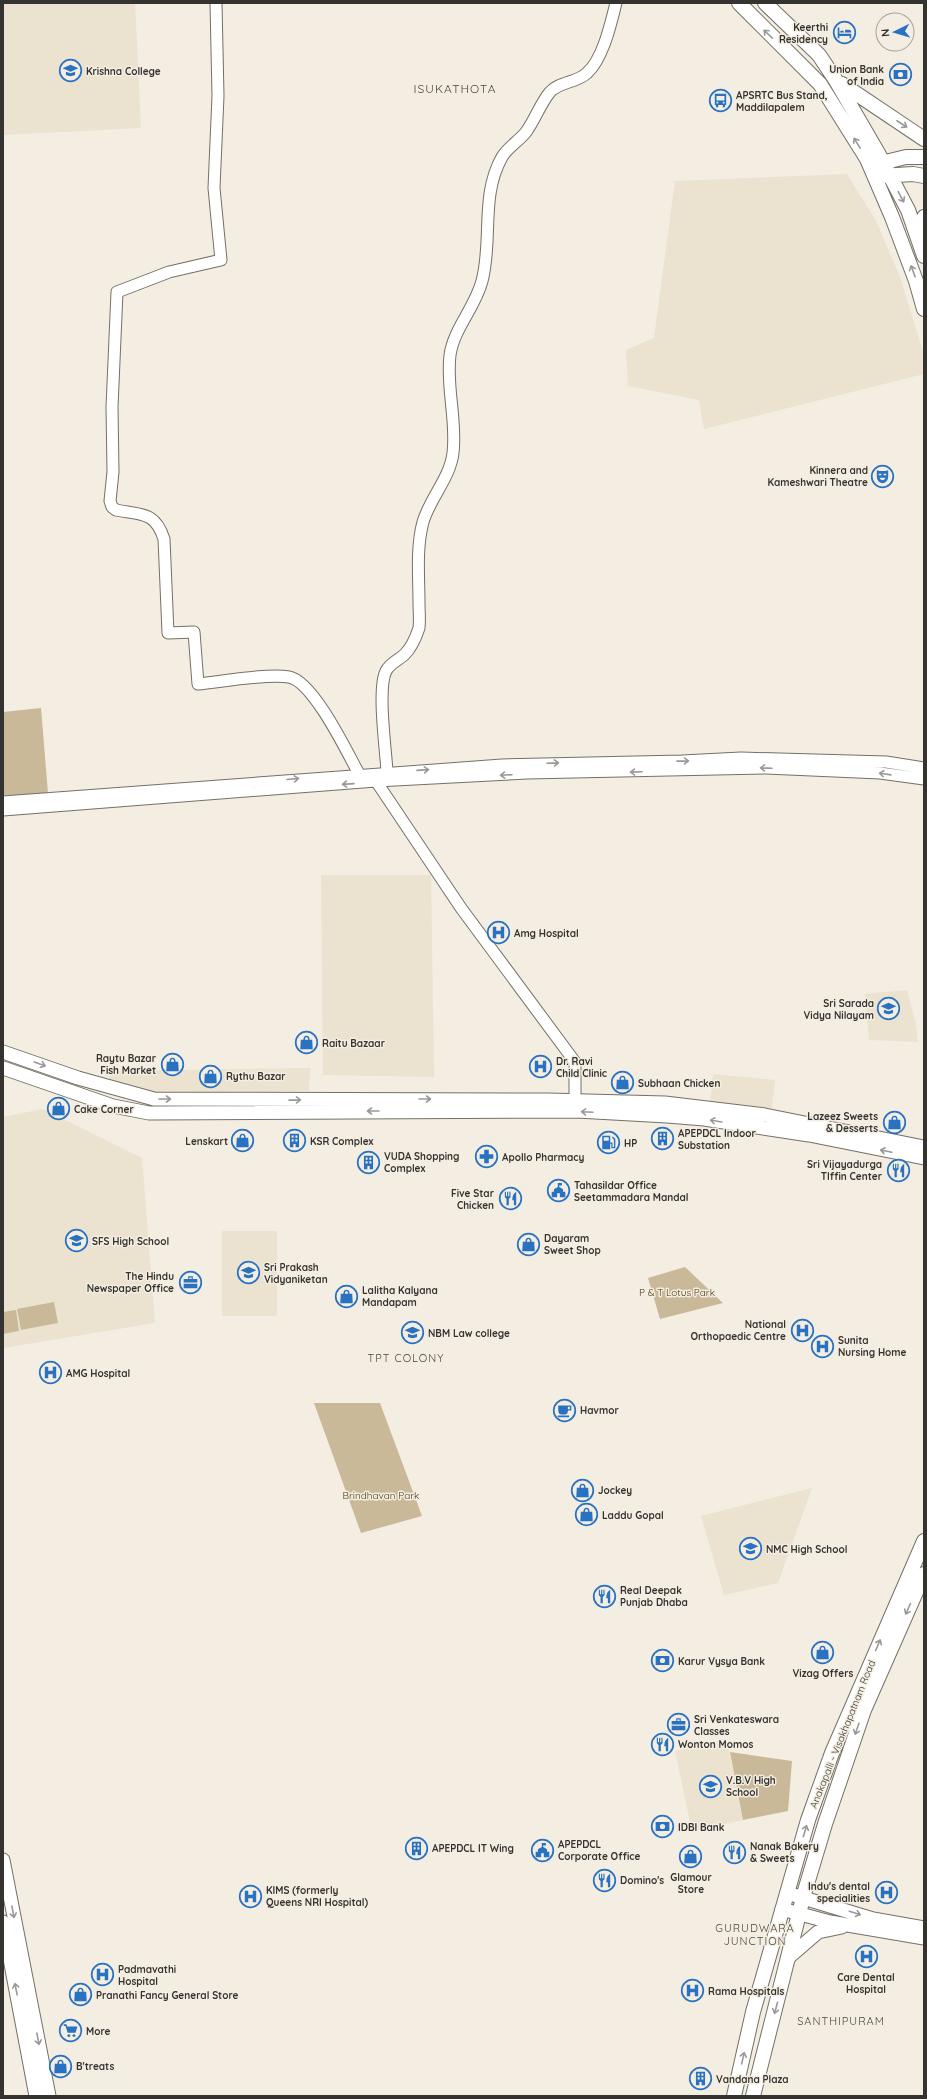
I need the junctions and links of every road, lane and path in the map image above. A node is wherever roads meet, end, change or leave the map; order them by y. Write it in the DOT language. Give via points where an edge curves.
graph roads {
  1 [pos="216,3"];
  2 [pos="616,3"];
  3 [pos="739,3"];
  4 [pos="765,3"];
  5 [pos="835,79"];
  6 [pos="924,139"];
  7 [pos="924,157"];
  8 [pos="879,170"];
  9 [pos="924,176"];
  10 [pos="924,217"];
  11 [pos="921,250"];
  12 [pos="924,309"];
  13 [pos="924,768"];
  14 [pos="387,772"];
  15 [pos="358,774"];
  16 [pos="924,780"];
  17 [pos="376,781"];
  18 [pos="3,802"];
  19 [pos="3,810"];
  20 [pos="3,1052"];
  21 [pos="3,1068"];
  22 [pos="575,1100"];
  23 [pos="924,1147"];
  24 [pos="924,1158"];
  25 [pos="924,1541"];
  26 [pos="924,1574"];
  27 [pos="3,1860"];
  28 [pos="787,1893"];
  29 [pos="804,1899"];
  30 [pos="782,1909"];
  31 [pos="800,1914"];
  32 [pos="3,1922"];
  33 [pos="852,1926"];
  34 [pos="924,1928"];
  35 [pos="924,1938"];
  36 [pos="789,1957"];
  37 [pos="36,2096"];
  38 [pos="49,2096"];
  39 [pos="734,2096"];
  40 [pos="753,2096"];
  1 -- 15 [label="street" via="218,96 214,188 221,260 169,272 117,292 112,407 113,472 110,501 116,510 153,518 160,525 164,539 168,633 194,632 198,684 274,676 296,679 331,721"];
  2 -- 14 [label="street" via="595,63 587,74 550,92 525,133 503,156 493,178 487,206 482,281 454,338 450,356 450,401 455,429 453,455 423,522 419,559 419,628 406,654 387,668 383,677"];
  8 -- 3 [label="main road, one-way" via="820,84"];
  4 -- 5 [label="main road" via="819,55"];
  5 -- 6 [label="main road, one-way"];
  5 -- 8 [label="main road"];
  7 -- 8 [label="main road" via="906,157"];
  8 -- 9 [label="main road"];
  8 -- 11 [label="main road, one-way" via="908,210"];
  12 -- 8 [label="main road, one-way"];
  10 -- 11 [label="main road"];
  14 -- 13 [label="street, one-way" via="509,764 741,758 886,762"];
  14 -- 15 [label="street"];
  15 -- 17 [label="street"];
  18 -- 15 [label="street, one-way"];
  16 -- 17 [label="street, one-way" via="880,773 766,768"];
  17 -- 19 [label="street, one-way"];
  17 -- 22 [label="street" via="461,908 575,1062"];
  20 -- 22 [label="main road, one-way" via="78,1078 154,1099"];
  24 -- 21 [label="main road, one-way" via="809,1135 667,1116 577,1111 149,1113 113,1106"];
  22 -- 23 [label="main road" via="665,1103 765,1115"];
  28 -- 25 [label="main road, Anakapalli - Visakhapatnam Road, one-way" via="808,1820 832,1753"];
  26 -- 29 [label="main road, Anakapalli - Visakhapatnam Road, one-way" via="864,1710 825,1824"];
  27 -- 38 [label="main road, one-way"];
  28 -- 29 [label="main road"];
  28 -- 30 [label="main road, Anakapalli - Visakhapatnam Road"];
  29 -- 31 [label="main road, Anakapalli - Visakhapatnam Road"];
  29 -- 34 [label="main road, one-way" via="873,1919"];
  30 -- 31 [label="main road"];
  39 -- 30 [label="main road, Anakapalli - Visakhapatnam Road, one-way" via="753,2012"];
  31 -- 33 [label="main road"];
  31 -- 36 [label="main road, Anakapalli - Visakhapatnam Road"];
  37 -- 32 [label="main road, one-way"];
  33 -- 35 [label="main road"];
  33 -- 36 [label="main road" via="818,1932"];
  36 -- 40 [label="main road, Anakapalli - Visakhapatnam Road, one-way"];
}
